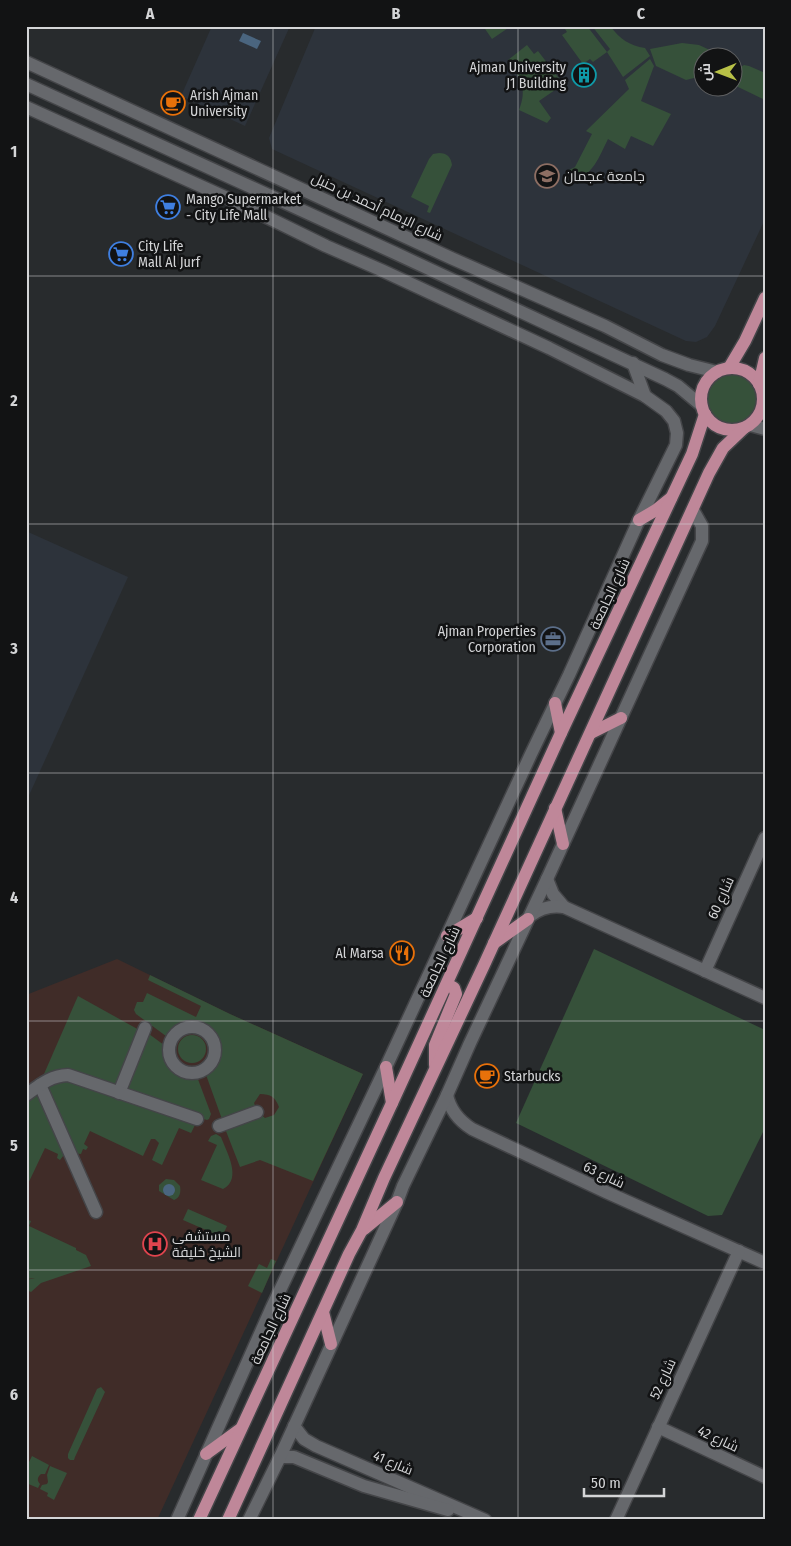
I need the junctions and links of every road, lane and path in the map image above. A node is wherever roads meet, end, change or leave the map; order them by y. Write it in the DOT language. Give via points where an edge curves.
graph roads {
  1 [pos="26,62"];
  2 [pos="26,84"];
  3 [pos="27,106"];
  4 [pos="266,195"];
  5 [pos="236,202"];
  6 [pos="343,228"];
  7 [pos="347,256"];
  8 [pos="765,298"];
  9 [pos="569,333"];
  10 [pos="550,348"];
  11 [pos="765,358"];
  12 [pos="632,363"];
  13 [pos="723,370"];
  14 [pos="762,391"];
  15 [pos="645,396"];
  16 [pos="703,410"];
  17 [pos="747,427"];
  18 [pos="765,429"];
  19 [pos="673,497"];
  20 [pos="693,510"];
  21 [pos="639,520"];
  22 [pos="555,702"];
  23 [pos="622,718"];
  24 [pos="591,733"];
  25 [pos="561,734"];
  26 [pos="555,808"];
  27 [pos="765,838"];
  28 [pos="563,844"];
  29 [pos="547,879"];
  30 [pos="564,907"];
  31 [pos="477,918"];
  32 [pos="529,918"];
  33 [pos="447,936"];
  34 [pos="494,943"];
  35 [pos="705,971"];
  36 [pos="447,984"];
  37 [pos="765,998"];
  38 [pos="145,1028"];
  39 [pos="386,1067"];
  40 [pos="435,1067"];
  41 [pos="40,1085"];
  42 [pos="119,1093"];
  43 [pos="26,1095"];
  44 [pos="447,1095"];
  45 [pos="392,1103"];
  46 [pos="257,1112"];
  47 [pos="197,1119"];
  48 [pos="219,1126"];
  49 [pos="397,1202"];
  50 [pos="96,1212"];
  51 [pos="362,1230"];
  52 [pos="739,1251"];
  53 [pos="765,1263"];
  54 [pos="324,1312"];
  55 [pos="331,1344"];
  56 [pos="294,1426"];
  57 [pos="658,1427"];
  58 [pos="241,1429"];
  59 [pos="206,1454"];
  60 [pos="280,1457"];
  61 [pos="765,1477"];
  62 [pos="176,1520"];
  63 [pos="200,1520"];
  64 [pos="228,1520"];
  65 [pos="249,1520"];
  66 [pos="474,1520"];
  67 [pos="485,1520"];
  68 [pos="616,1520"];
  1 -- 13 [label="street, شارع الإمام أحمد بن حنبل" via="662,355 689,366"];
  2 -- 4 [label="street"];
  3 -- 5 [label="street"];
  4 -- 5 [label="street"];
  4 -- 6 [label="street"];
  5 -- 7 [label="street"];
  6 -- 7 [label="street"];
  6 -- 9 [label="street"];
  7 -- 10 [label="street"];
  8 -- 13 [label="main road" via="745,341"];
  9 -- 10 [label="street"];
  9 -- 12 [label="street"];
  10 -- 15 [label="street"];
  11 -- 14 [label="main road"];
  12 -- 15 [label="street"];
  12 -- 16 [label="street" via="678,386"];
  13 -- 14 [label="main road" via="749,373"];
  13 -- 16 [label="main road" via="709,378 704,387 701,396"];
  14 -- 17 [label="main road" via="762,408"];
  15 -- 21 [label="street" via="666,411 674,421 677,433 676,445"];
  16 -- 17 [label="main road" via="710,422 718,427 726,430"];
  16 -- 19 [label="main road, شارع الجامعة" via="695,448"];
  17 -- 18 [label="street"];
  17 -- 20 [label="main road" via="733,437 715,460"];
  19 -- 21 [label="main road"];
  19 -- 25 [label="main road, شارع الجامعة"];
  20 -- 23 [label="street" via="702,526 702,541"];
  20 -- 24 [label="main road"];
  21 -- 22 [label="street"];
  22 -- 25 [label="main road"];
  22 -- 33 [label="street"];
  23 -- 24 [label="main road"];
  23 -- 28 [label="street"];
  24 -- 26 [label="main road"];
  25 -- 31 [label="main road, شارع الجامعة"];
  26 -- 28 [label="main road"];
  26 -- 34 [label="main road"];
  27 -- 35 [label="street, شارع 60"];
  28 -- 29 [label="street"];
  29 -- 30 [label="street" via="553,894"];
  29 -- 32 [label="street"];
  30 -- 32 [label="street" via="547,907"];
  30 -- 35 [label="street"];
  31 -- 33 [label="main road"];
  31 -- 36 [label="main road, شارع الجامعة"];
  32 -- 34 [label="main road"];
  32 -- 44 [label="street"];
  33 -- 39 [label="street"];
  34 -- 40 [label="main road"];
  35 -- 37 [label="street"];
  36 -- 40 [label="main road" via="454,988 456,994 435,1045"];
  36 -- 45 [label="main road, شارع الجامعة"];
  38 -- 42 [label="street"];
  39 -- 45 [label="main road"];
  39 -- 59 [label="street"];
  40 -- 51 [label="main road"];
  41 -- 42 [label="street" via="50,1078 68,1075"];
  41 -- 43 [label="street"];
  41 -- 50 [label="street"];
  42 -- 47 [label="street"];
  44 -- 49 [label="street"];
  44 -- 52 [label="street, شارع 63" via="458,1118 472,1129"];
  45 -- 58 [label="main road, شارع الجامعة"];
  46 -- 48 [label="street"];
  49 -- 51 [label="main road"];
  49 -- 55 [label="street"];
  51 -- 54 [label="main road"];
  52 -- 53 [label="street, شارع 63"];
  52 -- 57 [label="street, شارع 52"];
  54 -- 55 [label="main road"];
  54 -- 64 [label="main road"];
  55 -- 56 [label="street"];
  56 -- 60 [label="street"];
  56 -- 67 [label="street, شارع 41" via="304,1439 316,1446"];
  57 -- 61 [label="street, شارع 42"];
  57 -- 68 [label="street, شارع 52"];
  58 -- 59 [label="main road"];
  58 -- 63 [label="main road, شارع الجامعة"];
  59 -- 62 [label="street"];
  60 -- 65 [label="street"];
  60 -- 66 [label="street, شارع 41" via="294,1457 364,1486"];
}
